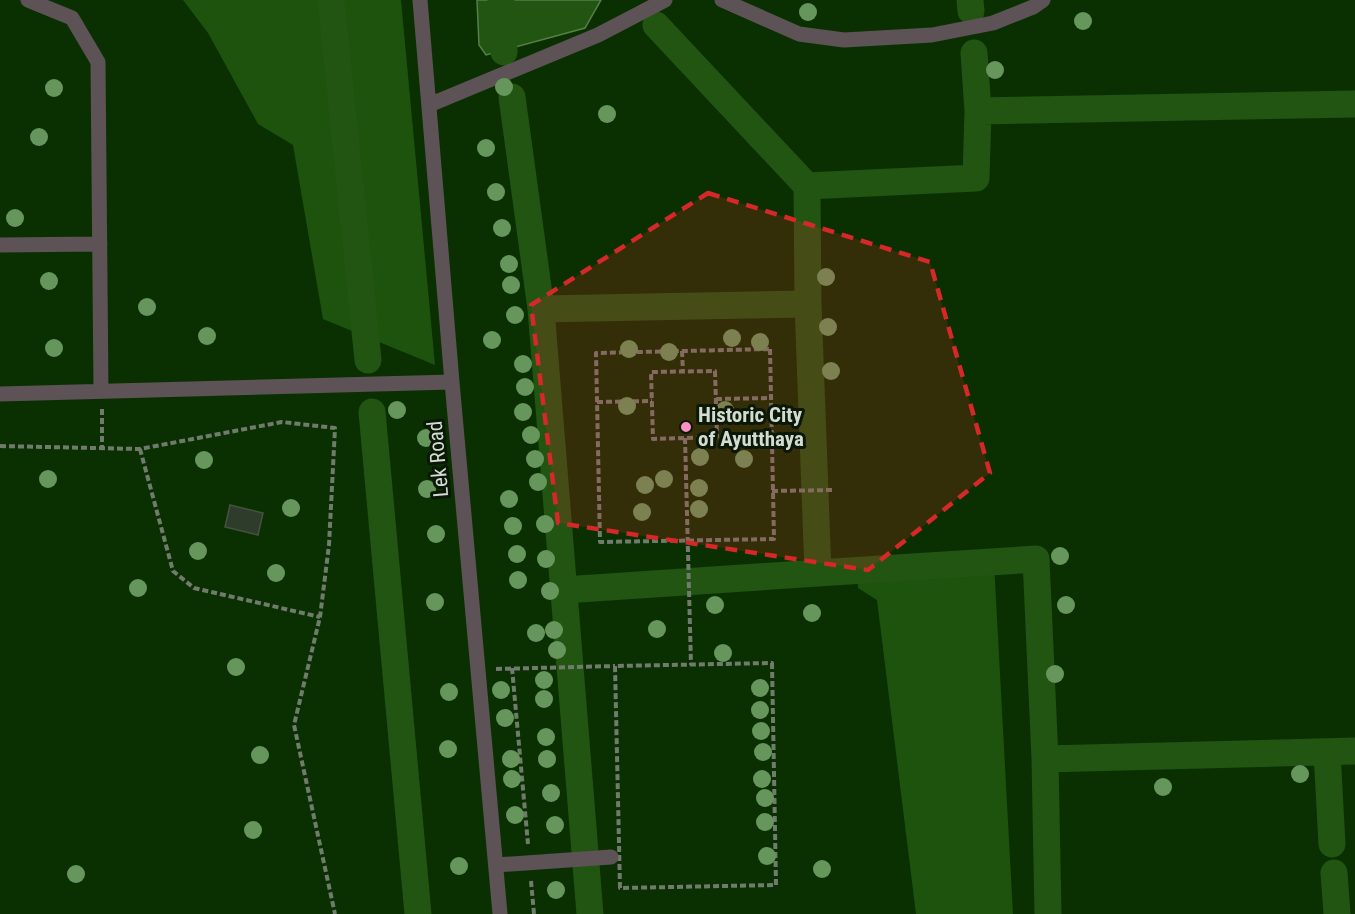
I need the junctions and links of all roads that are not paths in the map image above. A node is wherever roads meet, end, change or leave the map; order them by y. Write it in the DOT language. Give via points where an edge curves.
graph roads {
  1 [pos="28,0"];
  2 [pos="420,0"];
  3 [pos="665,0"];
  4 [pos="722,0"];
  5 [pos="1043,0"];
  6 [pos="429,105"];
  7 [pos="100,244"];
  8 [pos="0,245"];
  9 [pos="452,382"];
  10 [pos="101,391"];
  11 [pos="0,394"];
  12 [pos="611,857"];
  13 [pos="495,865"];
  14 [pos="500,914"];
  1 -- 7 [label="street" via="72,18 98,62"];
  2 -- 6 [label="street, Lek Road"];
  3 -- 6 [label="street" via="598,35"];
  4 -- 5 [label="street" via="800,34 844,40 932,35 993,23"];
  6 -- 9 [label="street, Lek Road"];
  7 -- 8 [label="street"];
  7 -- 10 [label="street"];
  9 -- 10 [label="street"];
  9 -- 13 [label="street, Lek Road"];
  10 -- 11 [label="street"];
  12 -- 13 [label="street"];
  13 -- 14 [label="street, Lek Road"];
}
